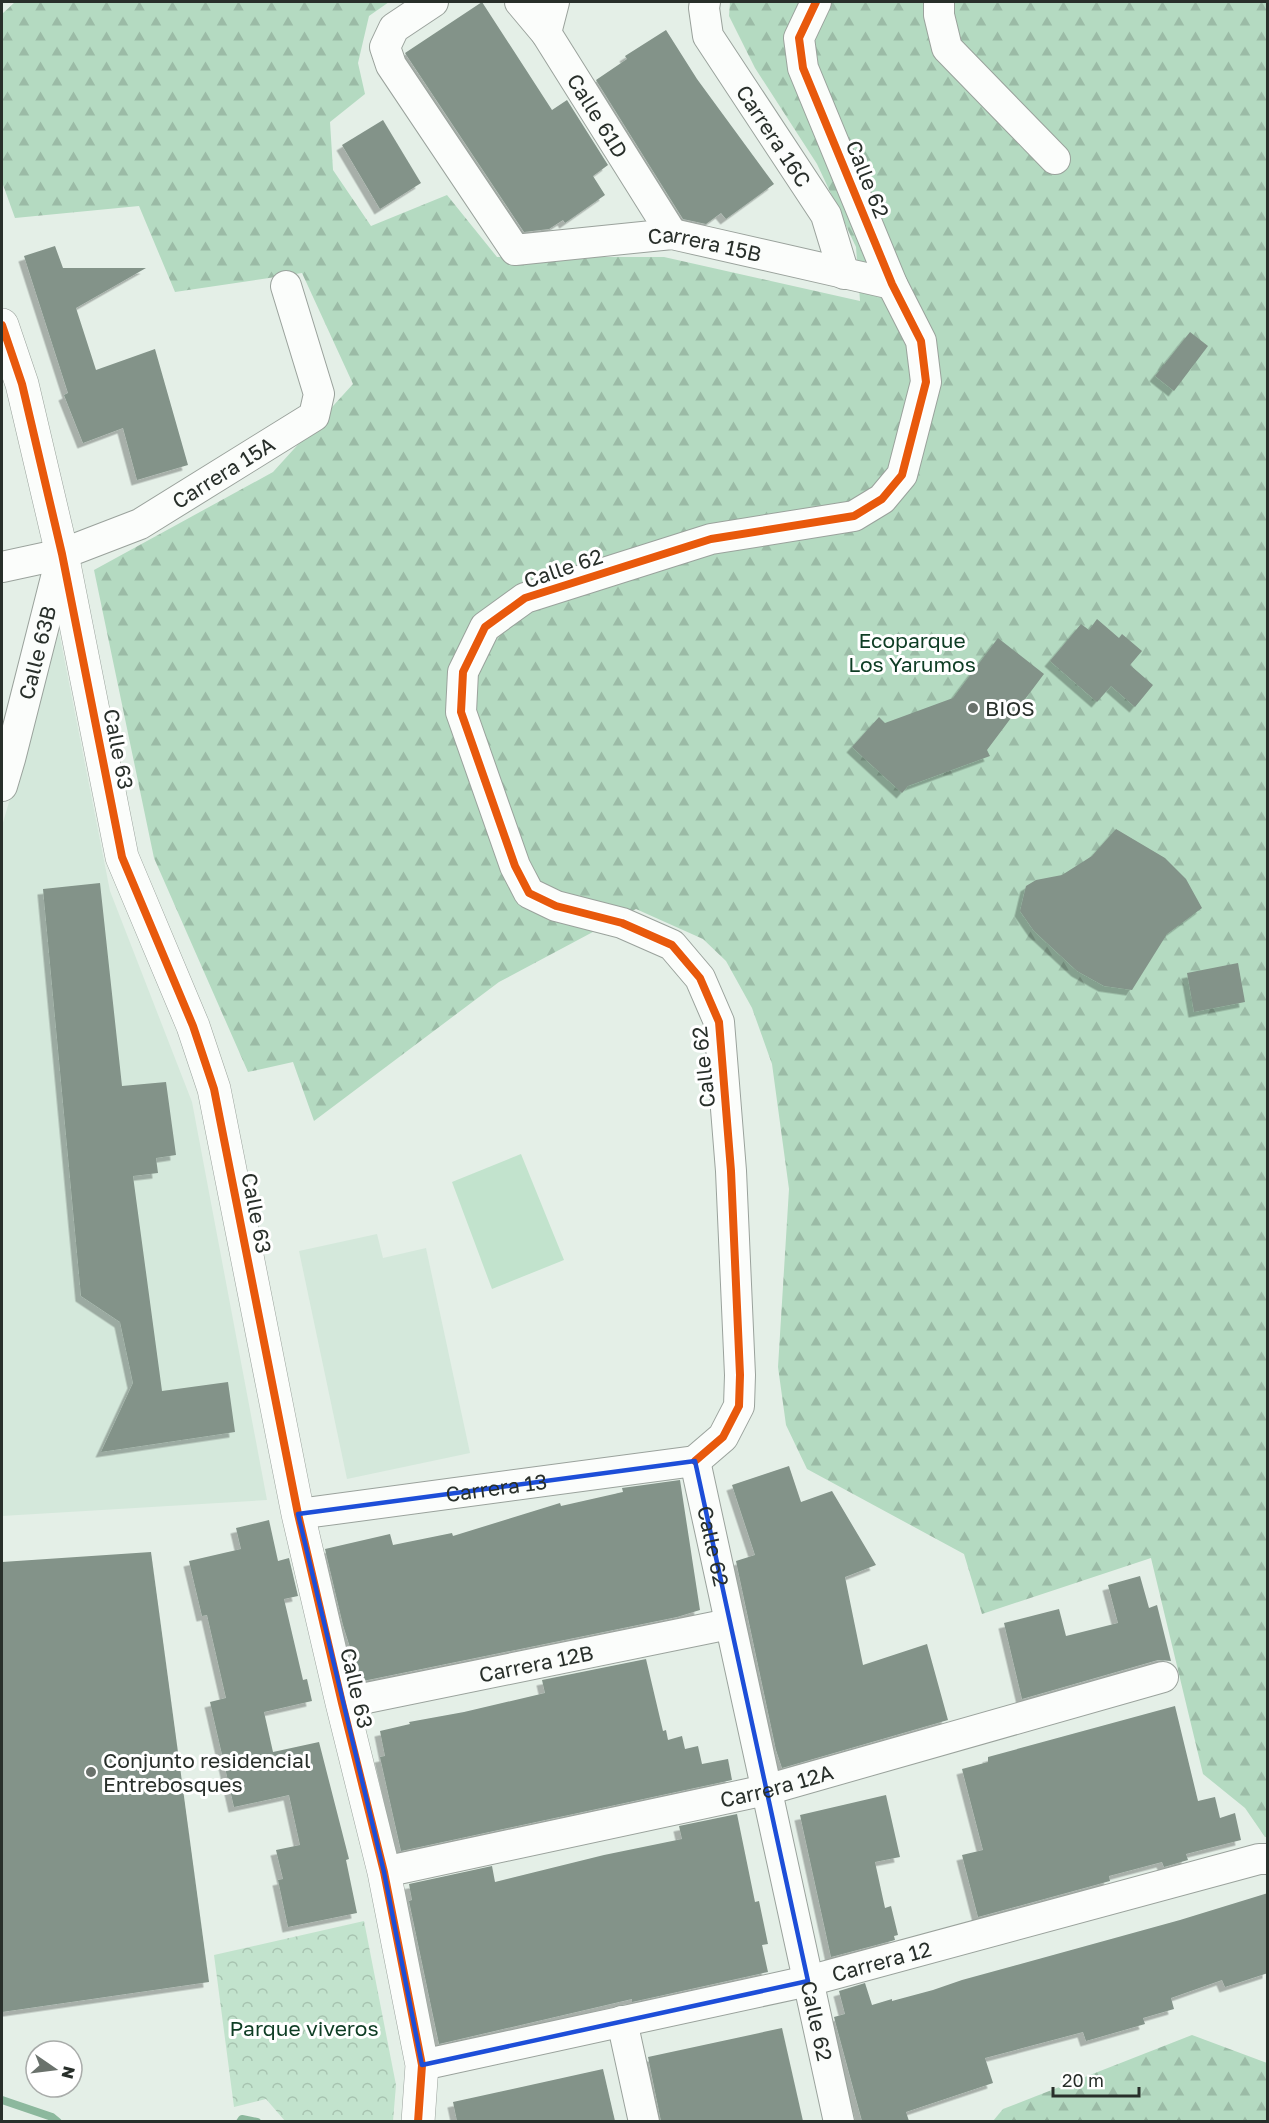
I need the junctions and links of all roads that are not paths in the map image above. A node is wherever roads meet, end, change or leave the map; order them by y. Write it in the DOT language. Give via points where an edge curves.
graph roads {
  1 [pos="433,2"];
  2 [pos="520,2"];
  3 [pos="554,2"];
  4 [pos="705,2"];
  5 [pos="816,2"];
  6 [pos="939,2"];
  7 [pos="546,33"];
  8 [pos="1055,159"];
  9 [pos="672,234"];
  10 [pos="844,274"];
  11 [pos="892,284"];
  12 [pos="286,286"];
  13 [pos="2,326"];
  14 [pos="12,386"];
  15 [pos="62,554"];
  16 [pos="2,567"];
  17 [pos="4,769"];
  18 [pos="694,1461"];
  19 [pos="298,1514"];
  20 [pos="729,1624"];
  21 [pos="1163,1677"];
  22 [pos="342,1703"];
  23 [pos="766,1790"];
  24 [pos="1268,1859"];
  25 [pos="384,1872"];
  26 [pos="808,1981"];
  27 [pos="622,2022"];
  28 [pos="423,2065"];
  29 [pos="418,2121"];
  30 [pos="644,2121"];
  31 [pos="839,2121"];
  1 -- 9 [label="street, Carrera 15B" via="394,28 385,47 391,65 515,250"];
  2 -- 7 [label="street, Calle 61D"];
  3 -- 7 [label="street"];
  4 -- 10 [label="street, Carrera 16C" via="708,36 826,215"];
  5 -- 11 [label="street, Calle 62" via="799,38 803,68"];
  6 -- 8 [label="street" via="947,48"];
  7 -- 9 [label="street, Calle 61D"];
  9 -- 10 [label="street, Carrera 15B"];
  10 -- 11 [label="street, Carrera 15B"];
  11 -- 18 [label="street, Calle 62" via="921,341 926,382 902,475 882,499 854,516 711,539 525,598 485,627 463,672 461,712 515,866 529,893 556,906 622,923 672,945 700,978 719,1022 731,1170 739,1406 723,1437"];
  12 -- 15 [label="street, Carrera 15A" via="319,394 314,416 140,524"];
  13 -- 14 [label="street, Calle 63"];
  14 -- 15 [label="street, Calle 63"];
  15 -- 16 [label="street, Carrera 15A"];
  15 -- 17 [label="street, Calle 63B"];
  15 -- 19 [label="street, Calle 63" via="122,857 193,1026 214,1089"];
  18 -- 19 [label="street, Carrera 13"];
  18 -- 20 [label="street, Calle 62"];
  19 -- 22 [label="street, Calle 63"];
  20 -- 22 [label="street, Carrera 12B"];
  20 -- 23 [label="street, Calle 62"];
  21 -- 23 [label="street, Carrera 12A"];
  22 -- 25 [label="street, Calle 63"];
  23 -- 25 [label="street, Carrera 12A"];
  23 -- 26 [label="street, Calle 62"];
  24 -- 26 [label="street, Carrera 12"];
  25 -- 28 [label="street, Calle 63"];
  26 -- 27 [label="street, Carrera 12"];
  26 -- 31 [label="street, Calle 62"];
  27 -- 28 [label="street, Carrera 12"];
  27 -- 30 [label="street"];
  28 -- 29 [label="street, Calle 63"];
}
